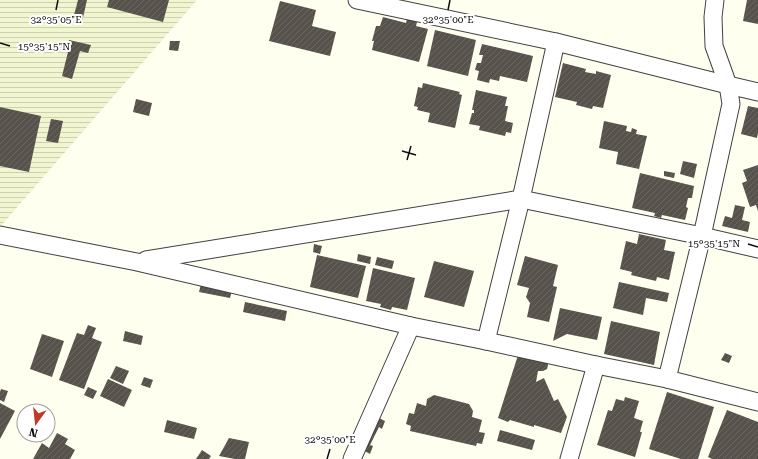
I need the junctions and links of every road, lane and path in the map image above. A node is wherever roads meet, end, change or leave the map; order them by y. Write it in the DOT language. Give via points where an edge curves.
graph roads {
  1 [pos="357,0"];
  2 [pos="715,0"];
  3 [pos="556,42"];
  4 [pos="728,85"];
  5 [pos="758,92"];
  6 [pos="522,199"];
  7 [pos="0,235"];
  8 [pos="702,236"];
  9 [pos="758,250"];
  10 [pos="138,262"];
  11 [pos="411,326"];
  12 [pos="486,340"];
  13 [pos="596,365"];
  14 [pos="667,379"];
  15 [pos="758,402"];
  16 [pos="352,459"];
  17 [pos="569,459"];
  1 -- 3 [label="street"];
  2 -- 4 [label="street" via="714,46"];
  3 -- 4 [label="street"];
  3 -- 6 [label="street"];
  4 -- 5 [label="street"];
  4 -- 8 [label="street" via="731,104"];
  6 -- 8 [label="street"];
  6 -- 10 [label="street"];
  6 -- 12 [label="street"];
  7 -- 10 [label="street"];
  8 -- 9 [label="street"];
  8 -- 14 [label="street"];
  10 -- 11 [label="street"];
  11 -- 12 [label="street"];
  11 -- 16 [label="street"];
  12 -- 13 [label="street"];
  13 -- 14 [label="street"];
  13 -- 17 [label="street"];
  14 -- 15 [label="street"];
}
